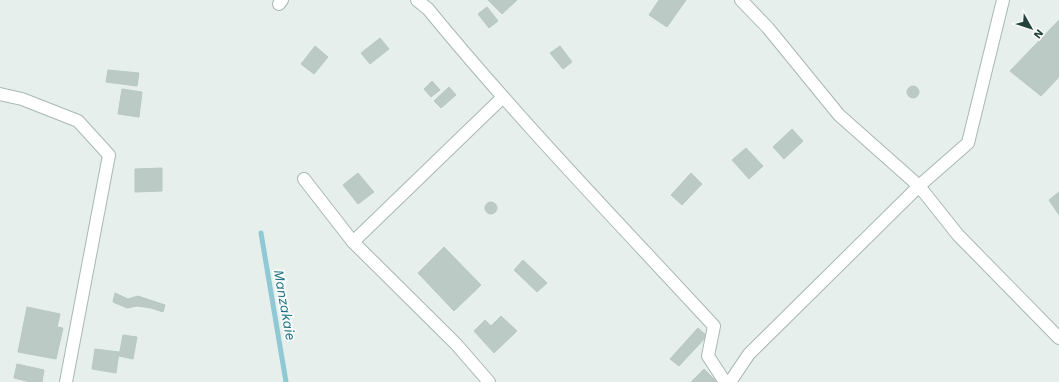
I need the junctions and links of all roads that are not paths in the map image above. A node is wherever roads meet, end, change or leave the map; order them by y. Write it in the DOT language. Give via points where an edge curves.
graph roads {
  1 [pos="417,0"];
  2 [pos="741,0"];
  3 [pos="1003,0"];
  4 [pos="0,94"];
  5 [pos="503,97"];
  6 [pos="304,179"];
  7 [pos="919,186"];
  8 [pos="353,242"];
  9 [pos="1059,338"];
  10 [pos="66,382"];
  11 [pos="489,382"];
  12 [pos="725,382"];
  13 [pos="730,382"];
  1 -- 5 [label="street" via="428,9"];
  2 -- 7 [label="street" via="768,28 839,115"];
  3 -- 7 [label="street" via="968,143"];
  4 -- 10 [label="street" via="22,99 78,122 108,155"];
  5 -- 8 [label="street"];
  5 -- 12 [label="street" via="714,326 708,356"];
  6 -- 8 [label="street"];
  7 -- 9 [label="street" via="958,235"];
  7 -- 13 [label="street" via="749,354"];
  8 -- 11 [label="street" via="456,344"];
}
